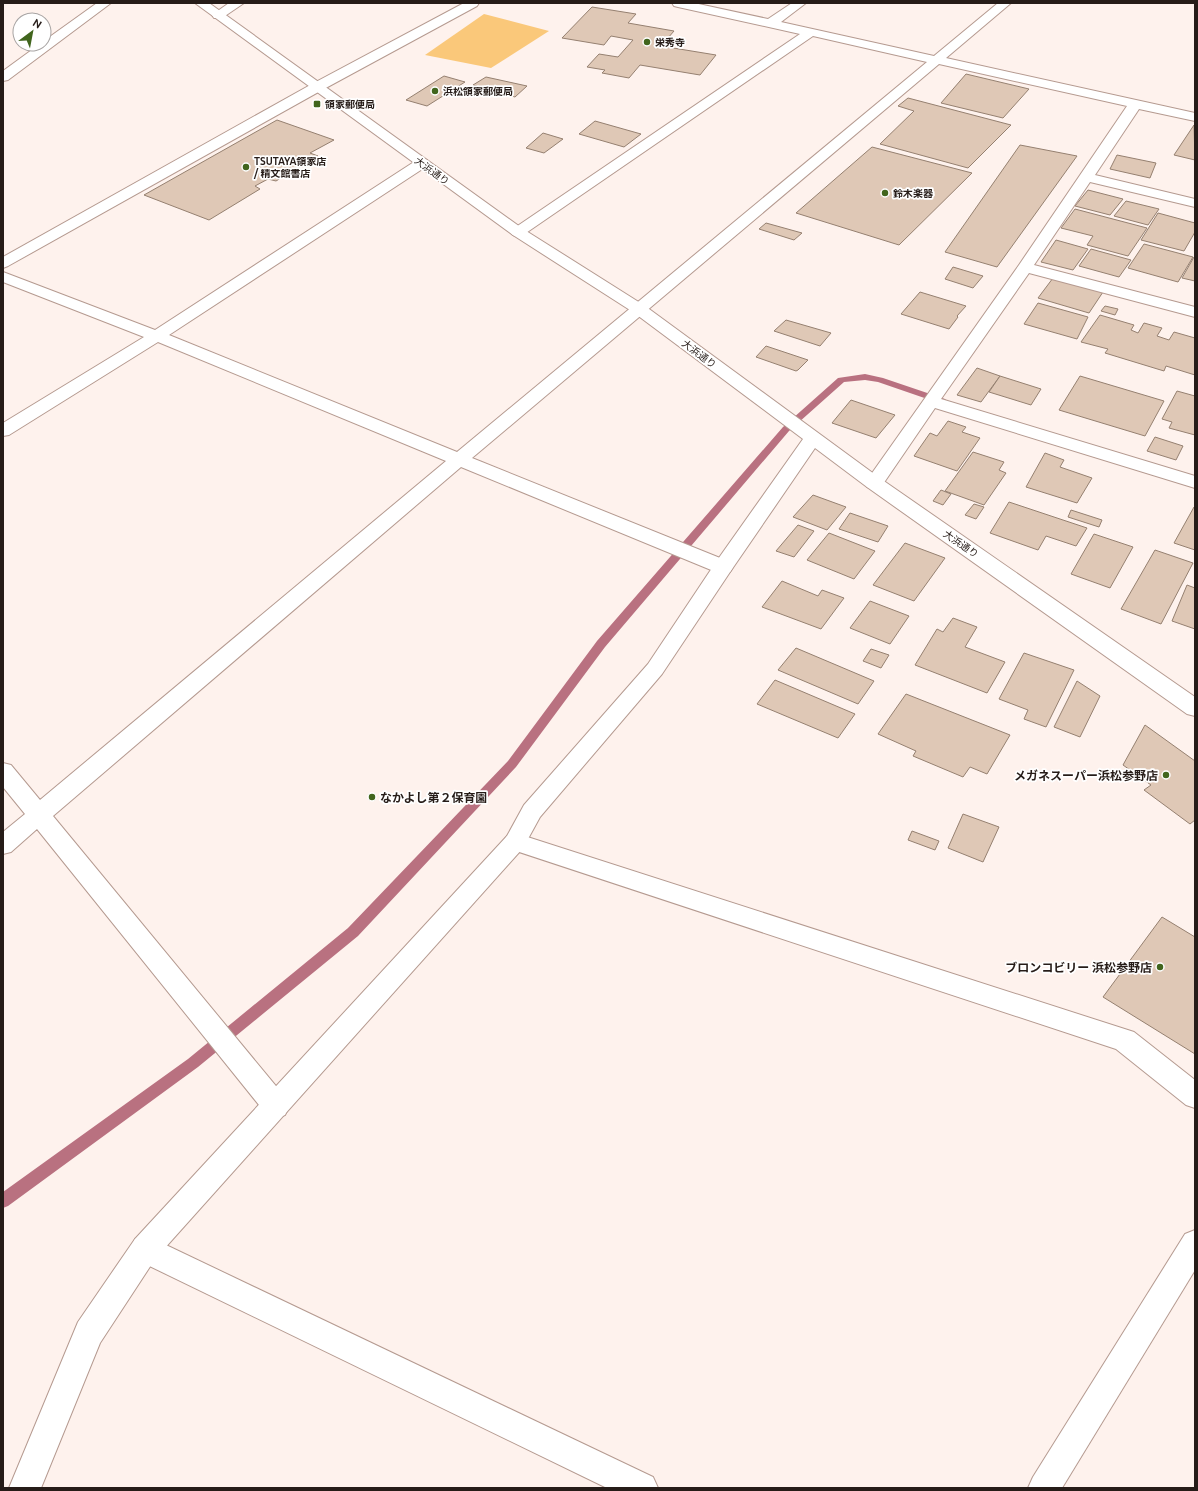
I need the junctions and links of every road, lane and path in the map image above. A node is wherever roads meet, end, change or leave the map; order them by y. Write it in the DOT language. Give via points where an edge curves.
graph roads {
  1 [pos="105,3"];
  2 [pos="201,3"];
  3 [pos="238,3"];
  4 [pos="473,3"];
  5 [pos="678,3"];
  6 [pos="800,3"];
  7 [pos="1004,3"];
  8 [pos="218,16"];
  9 [pos="771,23"];
  10 [pos="811,32"];
  11 [pos="936,60"];
  12 [pos="3,77"];
  13 [pos="317,87"];
  14 [pos="1136,104"];
  15 [pos="1195,117"];
  16 [pos="422,163"];
  17 [pos="1086,177"];
  18 [pos="1195,204"];
  19 [pos="518,232"];
  20 [pos="3,263"];
  21 [pos="1025,267"];
  22 [pos="3,276"];
  23 [pos="639,309"];
  24 [pos="1195,312"];
  25 [pos="156,336"];
  26 [pos="930,401"];
  27 [pos="3,431"];
  28 [pos="813,438"];
  29 [pos="459,459"];
  30 [pos="1195,482"];
  31 [pos="874,484"];
  32 [pos="723,567"];
  33 [pos="1195,708"];
  34 [pos="3,771"];
  35 [pos="39,815"];
  36 [pos="515,842"];
  37 [pos="3,845"];
  38 [pos="1195,1096"];
  39 [pos="276,1106"];
  40 [pos="1195,1244"];
  41 [pos="145,1249"];
  42 [pos="25,1488"];
  43 [pos="642,1488"];
  44 [pos="1044,1488"];
  1 -- 12 [label="street"];
  2 -- 8 [label="street, 大浜通り"];
  3 -- 8 [label="street"];
  4 -- 13 [label="street"];
  5 -- 9 [label="street"];
  6 -- 9 [label="street"];
  7 -- 11 [label="street"];
  8 -- 13 [label="street, 大浜通り"];
  9 -- 10 [label="street"];
  10 -- 11 [label="street"];
  10 -- 19 [label="street"];
  11 -- 14 [label="street"];
  11 -- 23 [label="street"];
  13 -- 16 [label="street, 大浜通り"];
  13 -- 20 [label="street"];
  14 -- 15 [label="street"];
  14 -- 17 [label="street"];
  16 -- 19 [label="street, 大浜通り"];
  16 -- 25 [label="street"];
  17 -- 18 [label="street"];
  17 -- 21 [label="street"];
  19 -- 23 [label="street, 大浜通り"];
  21 -- 24 [label="street"];
  21 -- 26 [label="street"];
  22 -- 25 [label="street"];
  23 -- 28 [label="street, 大浜通り"];
  23 -- 29 [label="street"];
  25 -- 27 [label="street"];
  25 -- 29 [label="street"];
  26 -- 30 [label="street"];
  26 -- 31 [label="street"];
  28 -- 31 [label="street, 大浜通り"];
  28 -- 32 [label="street"];
  29 -- 32 [label="street"];
  29 -- 35 [label="street"];
  31 -- 33 [label="street, 大浜通り"];
  32 -- 36 [label="street" via="656,670 532,811"];
  34 -- 35 [label="street"];
  35 -- 37 [label="street"];
  35 -- 39 [label="street"];
  36 -- 38 [label="street" via="1125,1040"];
  36 -- 39 [label="street"];
  39 -- 41 [label="street"];
  40 -- 44 [label="street"];
  41 -- 42 [label="street" via="89,1333"];
  41 -- 43 [label="street"];
}
